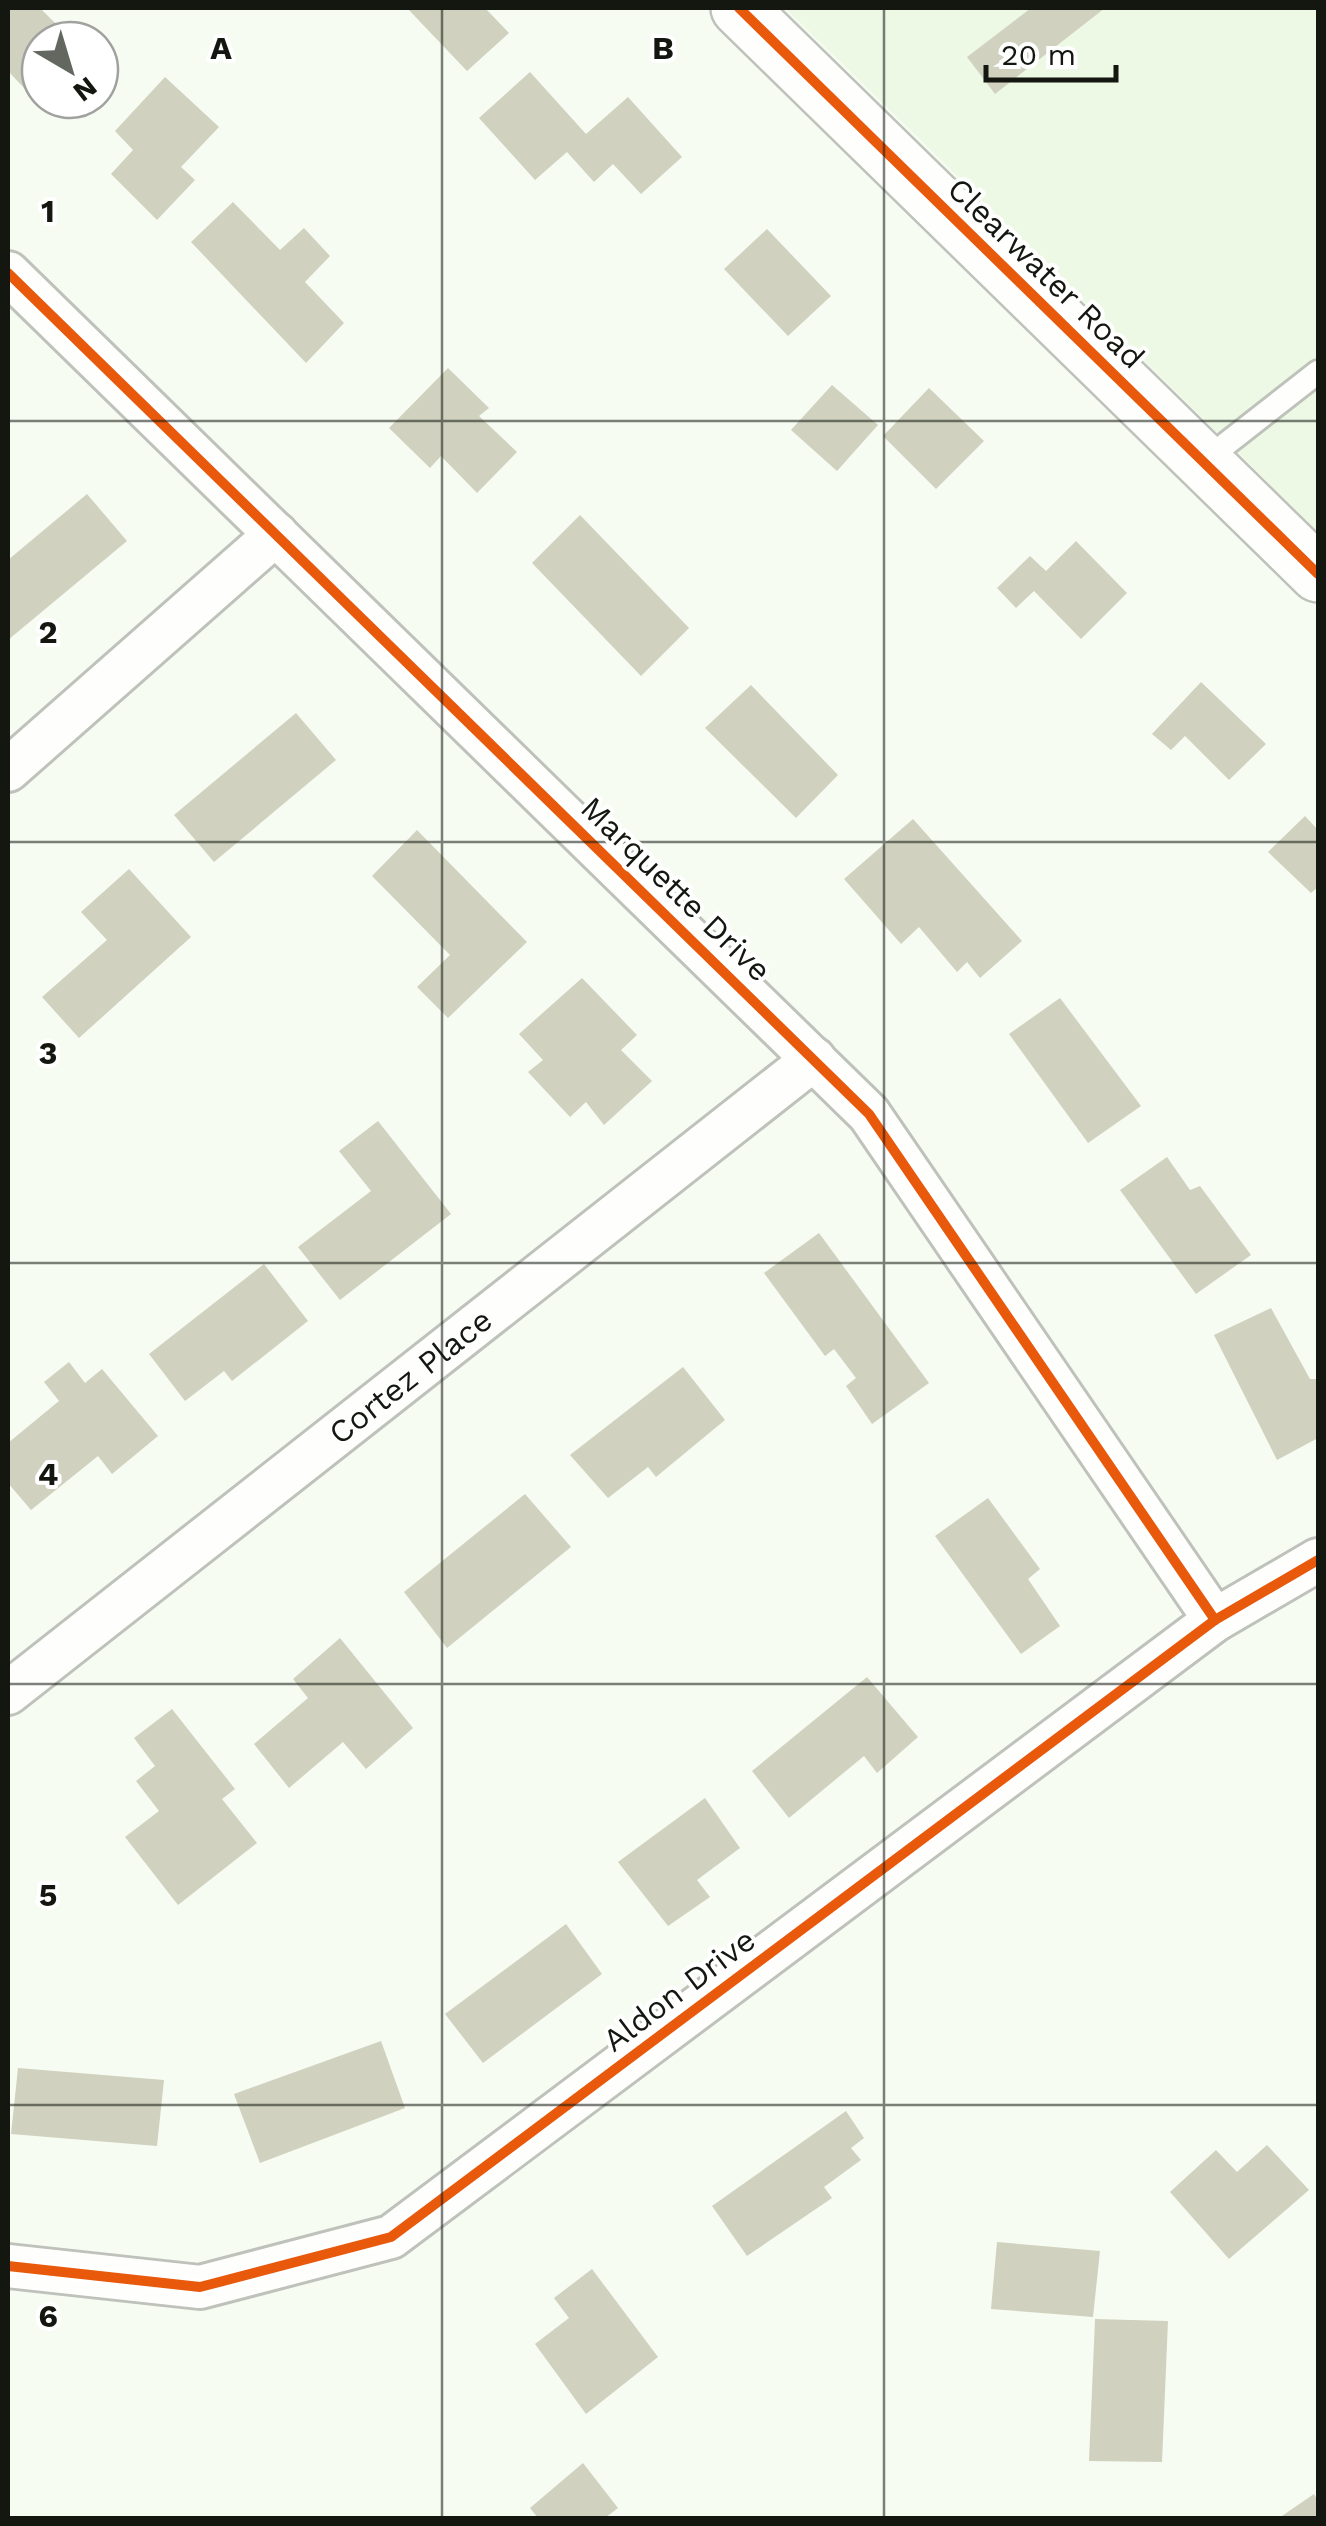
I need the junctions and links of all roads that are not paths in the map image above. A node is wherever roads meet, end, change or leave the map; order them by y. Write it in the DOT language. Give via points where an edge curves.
graph roads {
  1 [pos="739,8"];
  2 [pos="8,273"];
  3 [pos="1318,372"];
  4 [pos="1203,462"];
  5 [pos="276,534"];
  6 [pos="1318,574"];
  7 [pos="8,770"];
  8 [pos="814,1059"];
  9 [pos="1318,1560"];
  10 [pos="1215,1620"];
  11 [pos="8,1693"];
  12 [pos="8,2266"];
  1 -- 4 [label="street, Clearwater Road"];
  2 -- 5 [label="street, Marquette Drive"];
  3 -- 4 [label="lane"];
  4 -- 6 [label="street, Clearwater Road"];
  5 -- 7 [label="street"];
  5 -- 8 [label="street, Marquette Drive"];
  8 -- 10 [label="street, Marquette Drive" via="869,1114"];
  8 -- 11 [label="street, Cortez Place"];
  9 -- 10 [label="street, Aldon Drive"];
  10 -- 12 [label="street, Aldon Drive" via="391,2237 200,2287"];
}
